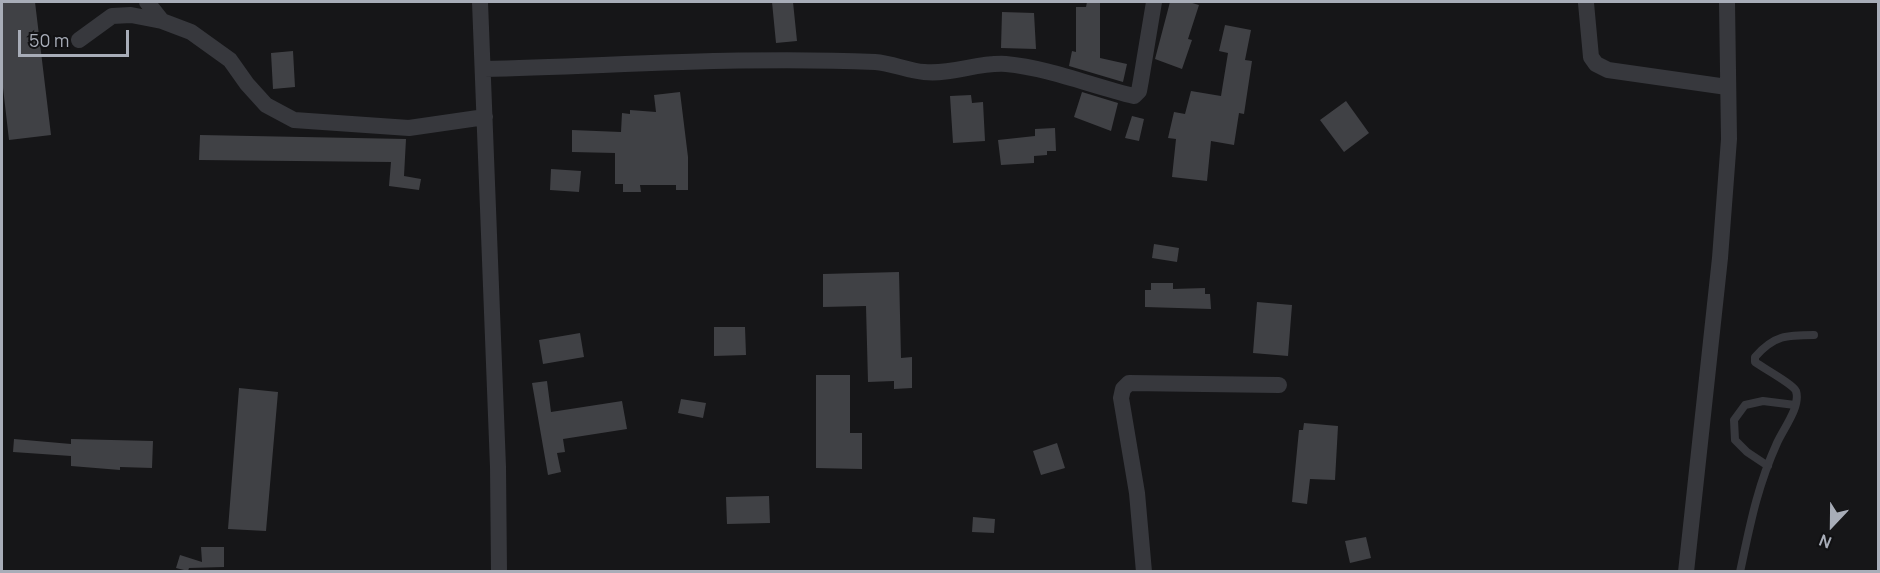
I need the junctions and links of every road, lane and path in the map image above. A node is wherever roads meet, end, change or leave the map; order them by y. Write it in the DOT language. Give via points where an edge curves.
graph roads {
  1 [pos="147,2"];
  2 [pos="480,2"];
  3 [pos="1154,2"];
  4 [pos="1727,2"];
  5 [pos="1586,3"];
  6 [pos="162,21"];
  7 [pos="79,40"];
  8 [pos="483,69"];
  9 [pos="1728,87"];
  10 [pos="485,117"];
  11 [pos="1814,335"];
  12 [pos="1279,385"];
  13 [pos="1795,405"];
  14 [pos="1768,466"];
  15 [pos="499,572"];
  16 [pos="1144,572"];
  17 [pos="1686,572"];
  18 [pos="1740,572"];
  1 -- 6 [label="street"];
  2 -- 8 [label="street"];
  3 -- 8 [label="street" via="1139,91 1134,96 1006,64 941,74 867,62 711,61"];
  4 -- 9 [label="street"];
  5 -- 9 [label="street" via="1591,57 1596,64 1608,70"];
  6 -- 7 [label="street" via="112,16"];
  6 -- 10 [label="street" via="191,32 230,60 266,105 294,120 409,128"];
  8 -- 10 [label="street"];
  9 -- 17 [label="street" via="1729,139 1720,258"];
  10 -- 15 [label="street"];
  11 -- 13 [label="lane" via="1783,335 1755,357 1755,362 1792,385"];
  12 -- 16 [label="street" via="1125,385 1121,398 1137,493"];
  13 -- 14 [label="lane"];
  13 -- 14 [label="lane" via="1763,401 1745,405 1734,420 1735,440"];
  14 -- 18 [label="lane" via="1752,507"];
}
